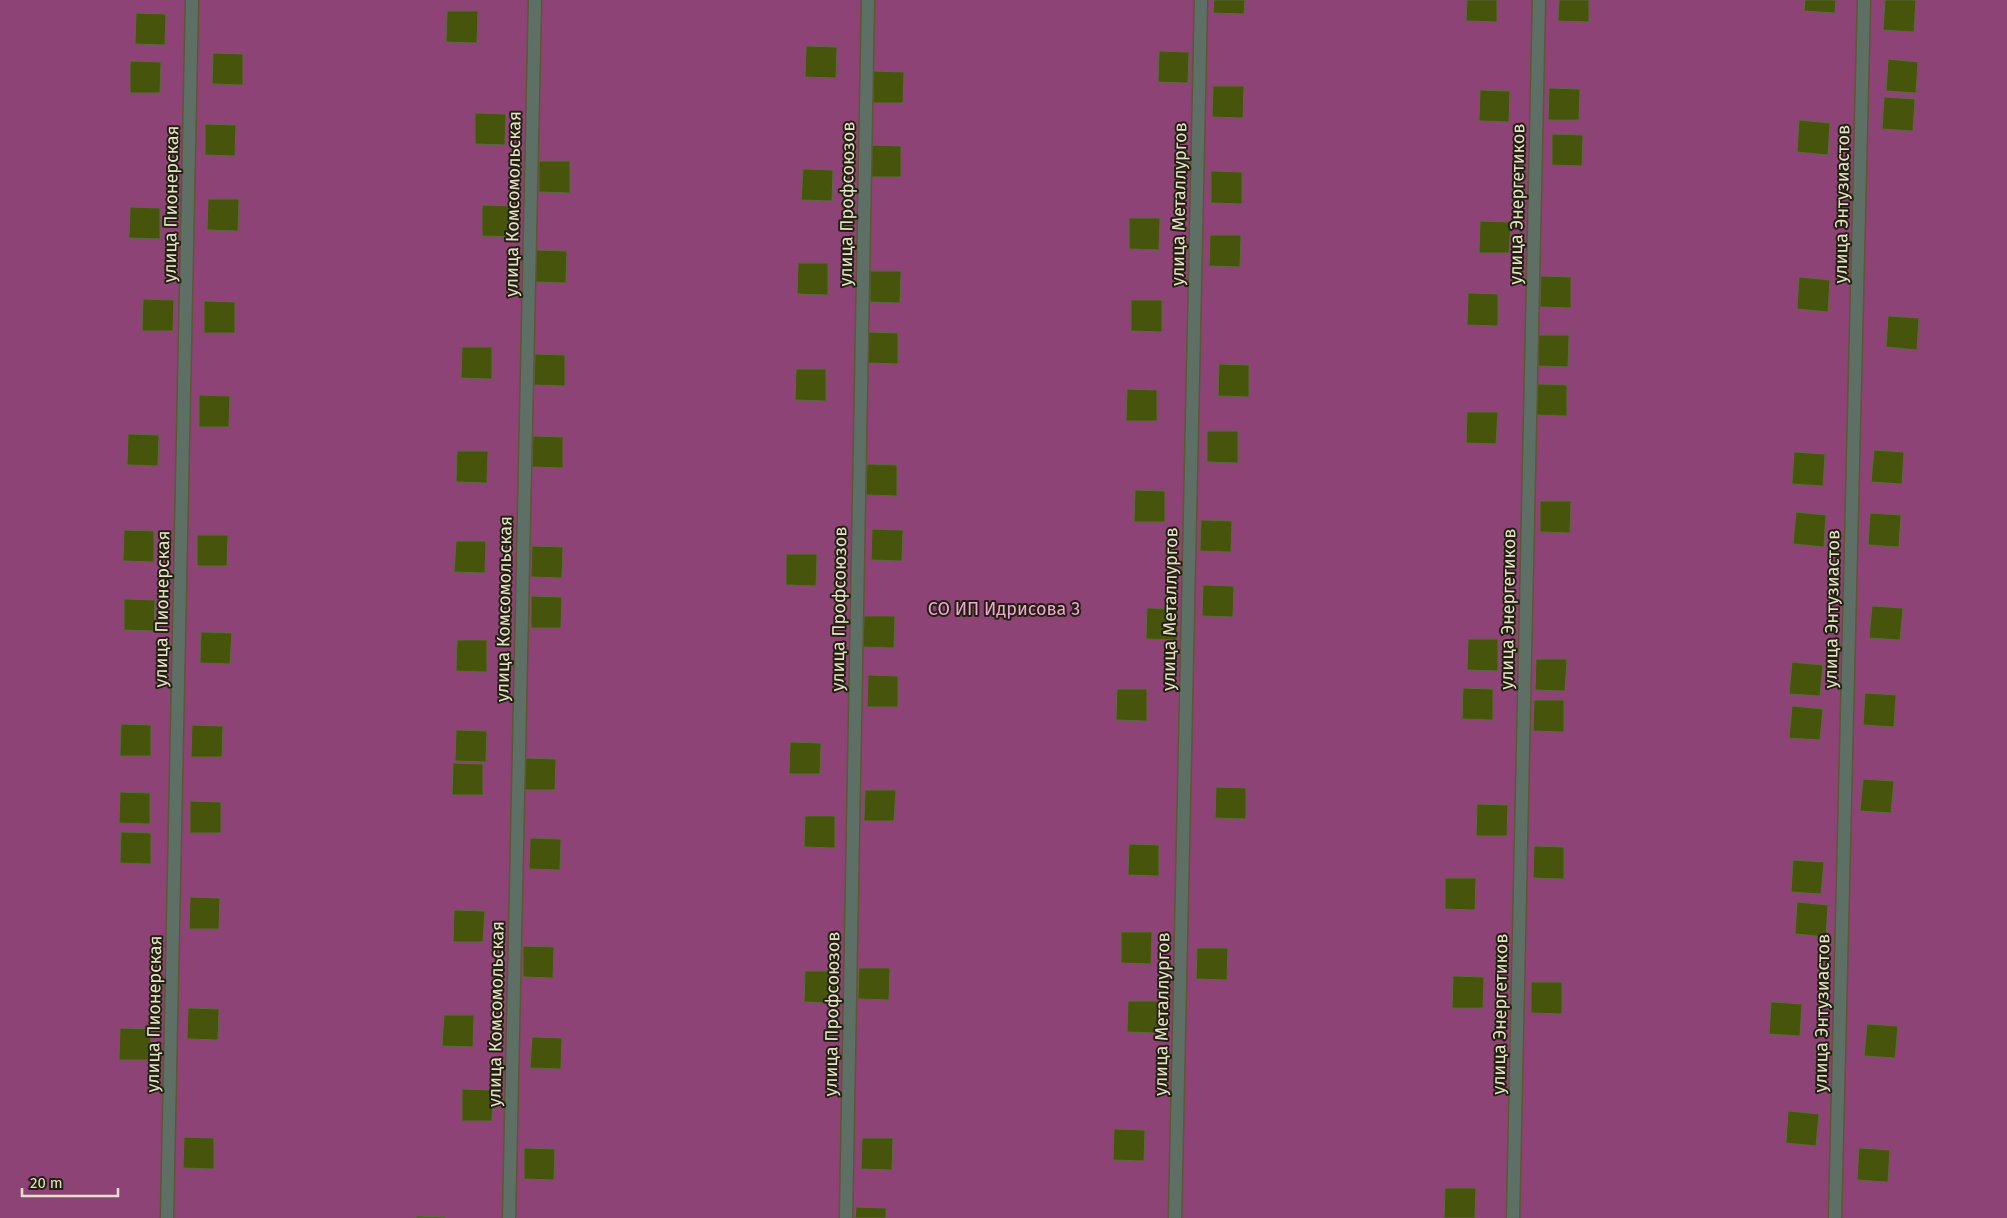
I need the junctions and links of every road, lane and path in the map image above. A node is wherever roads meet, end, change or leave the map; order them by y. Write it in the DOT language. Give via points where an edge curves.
graph roads {
  1 [pos="192,0"];
  2 [pos="535,0"];
  3 [pos="868,0"];
  4 [pos="1201,0"];
  5 [pos="1538,0"];
  6 [pos="1864,0"];
  7 [pos="167,1218"];
  8 [pos="509,1218"];
  9 [pos="846,1218"];
  10 [pos="1175,1218"];
  11 [pos="1513,1218"];
  12 [pos="1835,1218"];
  1 -- 7 [label="street, улица Пионерская"];
  2 -- 8 [label="street, улица Комсомольская"];
  3 -- 9 [label="street, улица Профсоюзов"];
  4 -- 10 [label="street, улица Металлургов"];
  5 -- 11 [label="street, улица Энергетиков"];
  6 -- 12 [label="street, улица Энтузиастов"];
}
